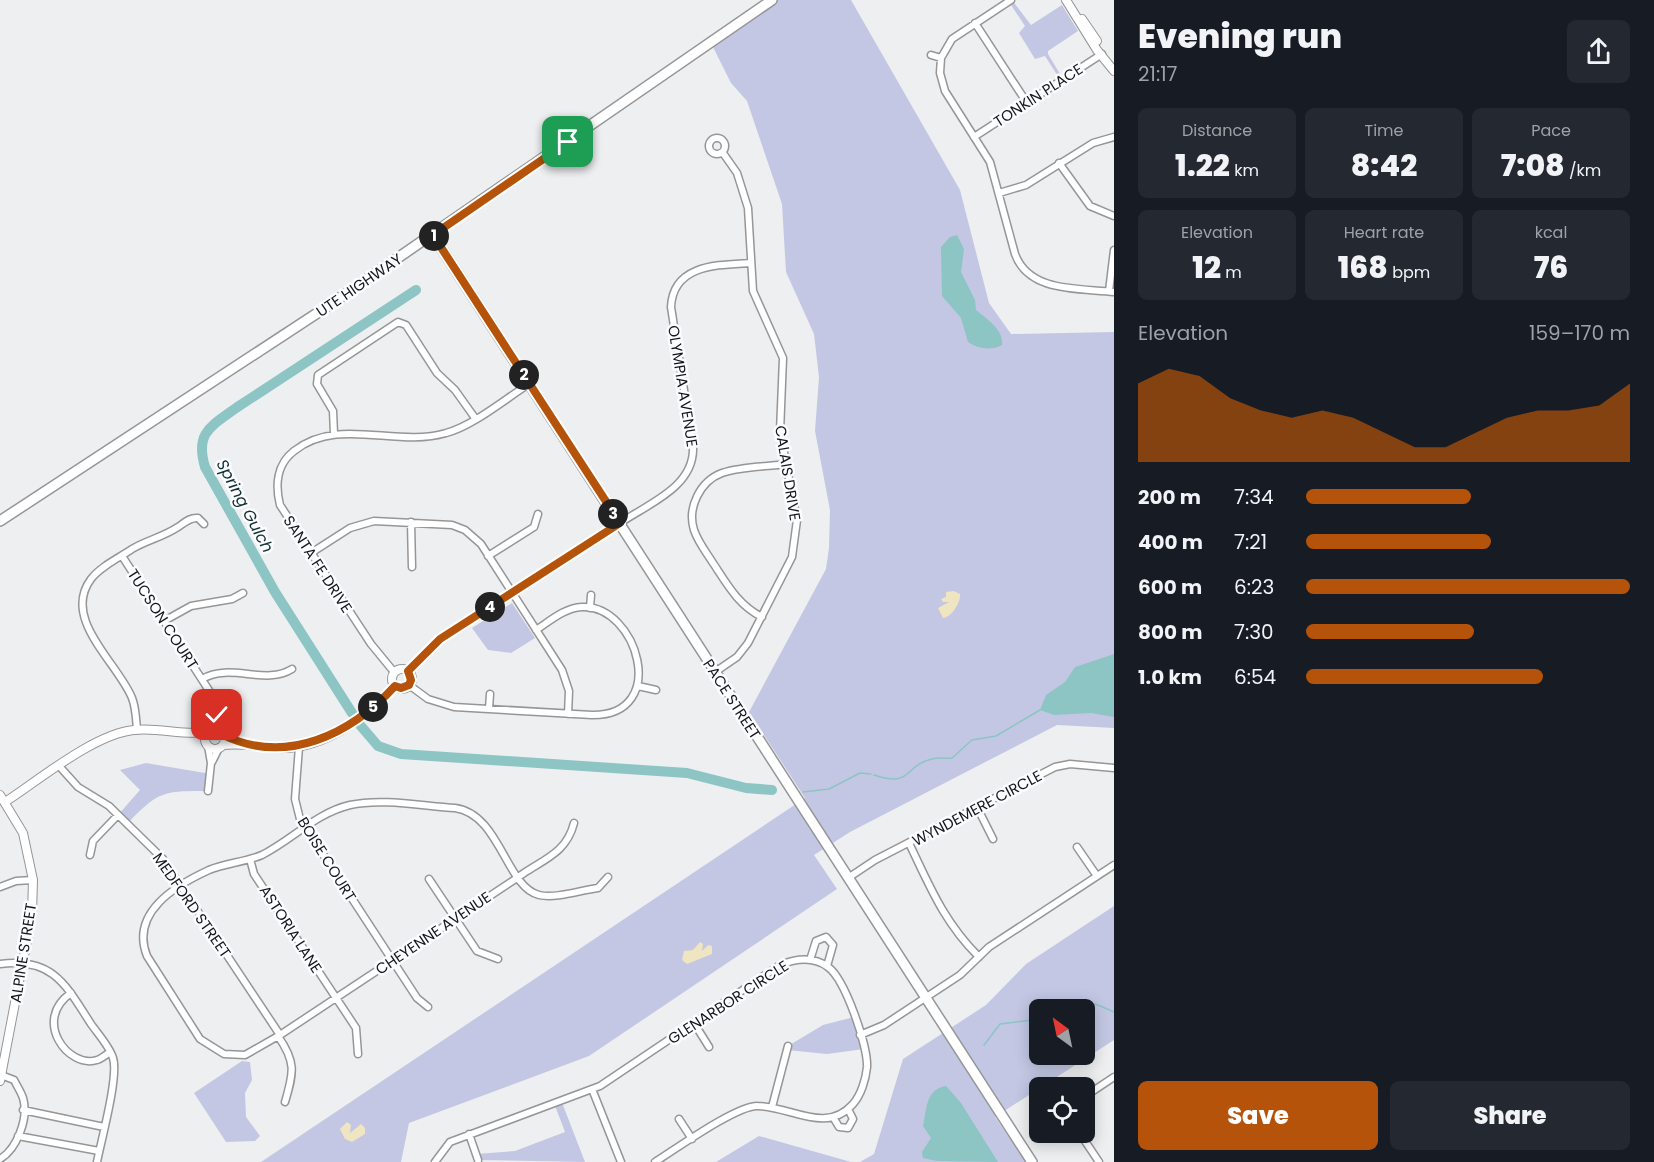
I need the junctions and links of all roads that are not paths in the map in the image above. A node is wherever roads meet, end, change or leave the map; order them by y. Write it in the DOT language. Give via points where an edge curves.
graph roads {
  1 [pos="772,0"];
  2 [pos="1009,0"];
  3 [pos="1066,0"];
  4 [pos="1070,0"];
  5 [pos="975,23"];
  6 [pos="1102,54"];
  7 [pos="931,55"];
  8 [pos="941,58"];
  9 [pos="1114,71"];
  10 [pos="1027,103"];
  11 [pos="974,137"];
  12 [pos="1114,137"];
  13 [pos="723,153"];
  14 [pos="1059,163"];
  15 [pos="999,193"];
  16 [pos="1114,216"];
  17 [pos="433,235"];
  18 [pos="1114,250"];
  19 [pos="750,263"];
  20 [pos="1112,291"];
  21 [pos="529,384"];
  22 [pos="475,418"];
  23 [pos="334,434"];
  24 [pos="786,464"];
  25 [pos="538,514"];
  26 [pos="0,521"];
  27 [pos="411,522"];
  28 [pos="620,523"];
  29 [pos="204,524"];
  30 [pos="311,554"];
  31 [pos="122,556"];
  32 [pos="488,556"];
  33 [pos="412,567"];
  34 [pos="243,593"];
  35 [pos="512,593"];
  36 [pos="591,595"];
  37 [pos="590,608"];
  38 [pos="762,617"];
  39 [pos="164,621"];
  40 [pos="536,630"];
  41 [pos="292,669"];
  42 [pos="408,671"];
  43 [pos="394,672"];
  44 [pos="716,672"];
  45 [pos="202,679"];
  46 [pos="409,685"];
  47 [pos="395,686"];
  48 [pos="638,686"];
  49 [pos="656,690"];
  50 [pos="490,694"];
  51 [pos="489,709"];
  52 [pos="568,714"];
  53 [pos="217,715"];
  54 [pos="136,730"];
  55 [pos="209,731"];
  56 [pos="222,733"];
  57 [pos="185,735"];
  58 [pos="249,744"];
  59 [pos="207,745"];
  60 [pos="221,746"];
  61 [pos="298,747"];
  62 [pos="211,763"];
  63 [pos="60,766"];
  64 [pos="1114,768"];
  65 [pos="208,790"];
  66 [pos="2,801"];
  67 [pos="977,807"];
  68 [pos="118,815"];
  69 [pos="574,823"];
  70 [pos="304,827"];
  71 [pos="993,839"];
  72 [pos="909,843"];
  73 [pos="1077,847"];
  74 [pos="90,855"];
  75 [pos="250,859"];
  76 [pos="1114,865"];
  77 [pos="519,876"];
  78 [pos="1097,876"];
  79 [pos="608,877"];
  80 [pos="848,878"];
  81 [pos="429,879"];
  82 [pos="33,880"];
  83 [pos="0,887"];
  84 [pos="181,887"];
  85 [pos="455,918"];
  86 [pos="979,957"];
  87 [pos="498,959"];
  88 [pos="392,960"];
  89 [pos="810,960"];
  90 [pos="22,963"];
  91 [pos="0,964"];
  92 [pos="827,966"];
  93 [pos="71,993"];
  94 [pos="336,998"];
  95 [pos="926,998"];
  96 [pos="428,1007"];
  97 [pos="694,1023"];
  98 [pos="279,1035"];
  99 [pos="860,1035"];
  100 [pos="788,1046"];
  101 [pos="709,1047"];
  102 [pos="110,1052"];
  103 [pos="358,1054"];
  104 [pos="1114,1077"];
  105 [pos="1,1078"];
  106 [pos="592,1089"];
  107 [pos="1095,1090"];
  108 [pos="285,1102"];
  109 [pos="772,1107"];
  110 [pos="848,1109"];
  111 [pos="23,1110"];
  112 [pos="833,1117"];
  113 [pos="679,1119"];
  114 [pos="104,1127"];
  115 [pos="469,1134"];
  116 [pos="18,1136"];
  117 [pos="692,1140"];
  118 [pos="1086,1143"];
  119 [pos="99,1151"];
  120 [pos="0,1159"];
  121 [pos="478,1160"];
  122 [pos="97,1162"];
  123 [pos="435,1162"];
  124 [pos="621,1162"];
  125 [pos="655,1162"];
  126 [pos="1032,1162"];
  127 [pos="1099,1162"];
  1 -- 17 [label="main road, UTE HIGHWAY"];
  2 -- 5 [label="street"];
  3 -- 6 [label="street"];
  4 -- 6 [label="street"];
  5 -- 8 [label="street" via="950,42"];
  5 -- 10 [label="street"];
  6 -- 9 [label="street"];
  6 -- 10 [label="street, TONKIN PLACE"];
  7 -- 8 [label="street"];
  8 -- 11 [label="street" via="943,87"];
  10 -- 11 [label="street, TONKIN PLACE"];
  11 -- 15 [label="street" via="990,162"];
  12 -- 14 [label="street" via="1093,142"];
  13 -- 19 [label="street, CALAIS DRIVE" via="737,172 748,208"];
  14 -- 15 [label="street" via="1026,184"];
  14 -- 16 [label="street" via="1090,206"];
  15 -- 20 [label="street" via="1016,258 1030,275 1044,283"];
  17 -- 21 [label="main road, PACE STREET"];
  17 -- 26 [label="main road, UTE HIGHWAY"];
  18 -- 20 [label="street"];
  19 -- 24 [label="street, CALAIS DRIVE" via="753,291 783,358 779,416"];
  19 -- 28 [label="street, OLYMPIA AVENUE" via="698,269 675,290 671,307 693,448 692,464 681,482"];
  21 -- 22 [label="street, SANTA FE DRIVE"];
  21 -- 28 [label="main road, PACE STREET"];
  22 -- 23 [label="street, SANTA FE DRIVE" via="436,436"];
  22 -- 23 [label="street" via="437,373 406,325 398,322 318,375 317,384 333,411"];
  23 -- 30 [label="street, SANTA FE DRIVE" via="300,446 289,454 279,473 280,505"];
  24 -- 38 [label="street, CALAIS DRIVE" via="796,506 796,538 792,557"];
  24 -- 38 [label="street" via="730,471 716,477 698,496 692,515 700,543 735,596"];
  25 -- 32 [label="street" via="534,527"];
  27 -- 30 [label="street" via="365,522"];
  27 -- 32 [label="street" via="460,527 474,537"];
  27 -- 33 [label="street"];
  28 -- 35 [label="street, OLYMPIA AVENUE"];
  28 -- 44 [label="main road, PACE STREET"];
  29 -- 31 [label="street" via="192,518"];
  30 -- 43 [label="street, SANTA FE DRIVE"];
  31 -- 39 [label="street, TUCSON COURT"];
  31 -- 54 [label="street" via="91,579 83,605 87,627 133,699"];
  32 -- 35 [label="street"];
  34 -- 39 [label="street" via="232,599 191,606"];
  35 -- 40 [label="street"];
  35 -- 42 [label="street, OLYMPIA AVENUE" via="434,643"];
  36 -- 37 [label="street"];
  37 -- 40 [label="street" via="568,610"];
  37 -- 48 [label="street" via="612,618 632,646 639,664"];
  38 -- 44 [label="street, CALAIS DRIVE" via="737,657"];
  39 -- 45 [label="street, TUCSON COURT"];
  40 -- 52 [label="street" via="567,680"];
  41 -- 45 [label="street" via="281,676 224,671"];
  42 -- 43 [label="street"];
  42 -- 46 [label="street"];
  43 -- 47 [label="street"];
  44 -- 80 [label="main road, PACE STREET"];
  45 -- 53 [label="street, TUCSON COURT"];
  46 -- 47 [label="street"];
  46 -- 51 [label="street" via="441,705"];
  47 -- 61 [label="street" via="370,710 333,734"];
  48 -- 49 [label="street"];
  48 -- 52 [label="street" via="614,712"];
  50 -- 51 [label="street"];
  51 -- 52 [label="street"];
  53 -- 55 [label="street"];
  53 -- 56 [label="street, TUCSON COURT"];
  54 -- 57 [label="street"];
  54 -- 63 [label="street" via="103,738"];
  55 -- 56 [label="street"];
  55 -- 57 [label="street"];
  55 -- 59 [label="street"];
  56 -- 58 [label="street"];
  56 -- 60 [label="street"];
  57 -- 59 [label="street"];
  58 -- 60 [label="street"];
  58 -- 61 [label="street"];
  59 -- 60 [label="street"];
  59 -- 62 [label="street"];
  60 -- 62 [label="street"];
  61 -- 70 [label="street, BOISE COURT" via="296,809"];
  62 -- 65 [label="street"];
  63 -- 66 [label="street"];
  63 -- 68 [label="street, MEDFORD STREET" via="78,787"];
  64 -- 67 [label="street, WYNDEMERE CIRCLE" via="1059,766"];
  66 -- 82 [label="street, ALPINE STREET" via="23,833"];
  67 -- 71 [label="street"];
  67 -- 72 [label="street, WYNDEMERE CIRCLE"];
  68 -- 74 [label="street" via="93,840"];
  68 -- 84 [label="street, MEDFORD STREET" via="163,859"];
  69 -- 77 [label="street, CHEYENNE AVENUE" via="566,844"];
  70 -- 75 [label="street, CHEYENNE AVENUE"];
  70 -- 77 [label="street, CHEYENNE AVENUE" via="336,809 360,803 460,808 483,823"];
  70 -- 88 [label="street, BOISE COURT"];
  72 -- 80 [label="street, WYNDEMERE CIRCLE"];
  72 -- 86 [label="street" via="933,897 959,938"];
  73 -- 78 [label="street"];
  75 -- 84 [label="street, CHEYENNE AVENUE" via="207,871"];
  75 -- 94 [label="street, ASTORIA LANE" via="254,874"];
  76 -- 78 [label="street"];
  77 -- 79 [label="street, CHEYENNE AVENUE" via="532,892 548,896 598,888"];
  77 -- 85 [label="street, CHEYENNE AVENUE"];
  78 -- 86 [label="street"];
  80 -- 95 [label="main road, PACE STREET"];
  81 -- 85 [label="street"];
  82 -- 83 [label="street"];
  82 -- 90 [label="street, ALPINE STREET" via="32,914"];
  84 -- 98 [label="street, MEDFORD STREET"];
  84 -- 98 [label="street, CHEYENNE AVENUE" via="148,914 142,940 147,957 195,1031 210,1048 235,1056 250,1053"];
  85 -- 87 [label="street" via="477,951"];
  85 -- 88 [label="street, CHEYENNE AVENUE"];
  86 -- 95 [label="street"];
  88 -- 94 [label="street, CHEYENNE AVENUE"];
  88 -- 96 [label="street, BOISE COURT" via="417,998"];
  89 -- 92 [label="street, GLENARBOR CIRCLE"];
  89 -- 92 [label="street" via="817,940 826,937 833,945"];
  89 -- 97 [label="street, GLENARBOR CIRCLE" via="780,965"];
  90 -- 91 [label="street"];
  90 -- 93 [label="street" via="47,968 63,980"];
  90 -- 105 [label="street, ALPINE STREET"];
  92 -- 99 [label="street" via="843,987"];
  93 -- 102 [label="street"];
  93 -- 102 [label="street" via="59,1001 53,1021 56,1036 69,1052 84,1060 97,1060"];
  94 -- 98 [label="street, CHEYENNE AVENUE"];
  94 -- 103 [label="street, ASTORIA LANE" via="356,1028"];
  95 -- 99 [label="street" via="884,1025"];
  95 -- 126 [label="main road, PACE STREET"];
  97 -- 101 [label="street"];
  97 -- 106 [label="street, GLENARBOR CIRCLE"];
  98 -- 108 [label="street, MEDFORD STREET" via="292,1060"];
  99 -- 110 [label="street" via="867,1068 859,1096"];
  100 -- 109 [label="street"];
  102 -- 114 [label="street" via="114,1059 113,1079"];
  104 -- 107 [label="street"];
  105 -- 111 [label="street" via="14,1080 24,1100"];
  106 -- 115 [label="street, GLENARBOR CIRCLE"];
  106 -- 124 [label="street"];
  109 -- 112 [label="street" via="810,1118"];
  109 -- 117 [label="street" via="745,1108"];
  110 -- 112 [label="street"];
  110 -- 112 [label="street" via="853,1119 848,1128 839,1127"];
  111 -- 114 [label="street"];
  111 -- 116 [label="street"];
  113 -- 117 [label="street"];
  114 -- 119 [label="street"];
  115 -- 121 [label="street"];
  115 -- 123 [label="street, GLENARBOR CIRCLE" via="450,1142"];
  116 -- 119 [label="street"];
  116 -- 120 [label="street"];
  117 -- 125 [label="street"];
  118 -- 127 [label="street"];
  119 -- 122 [label="street"];
}
